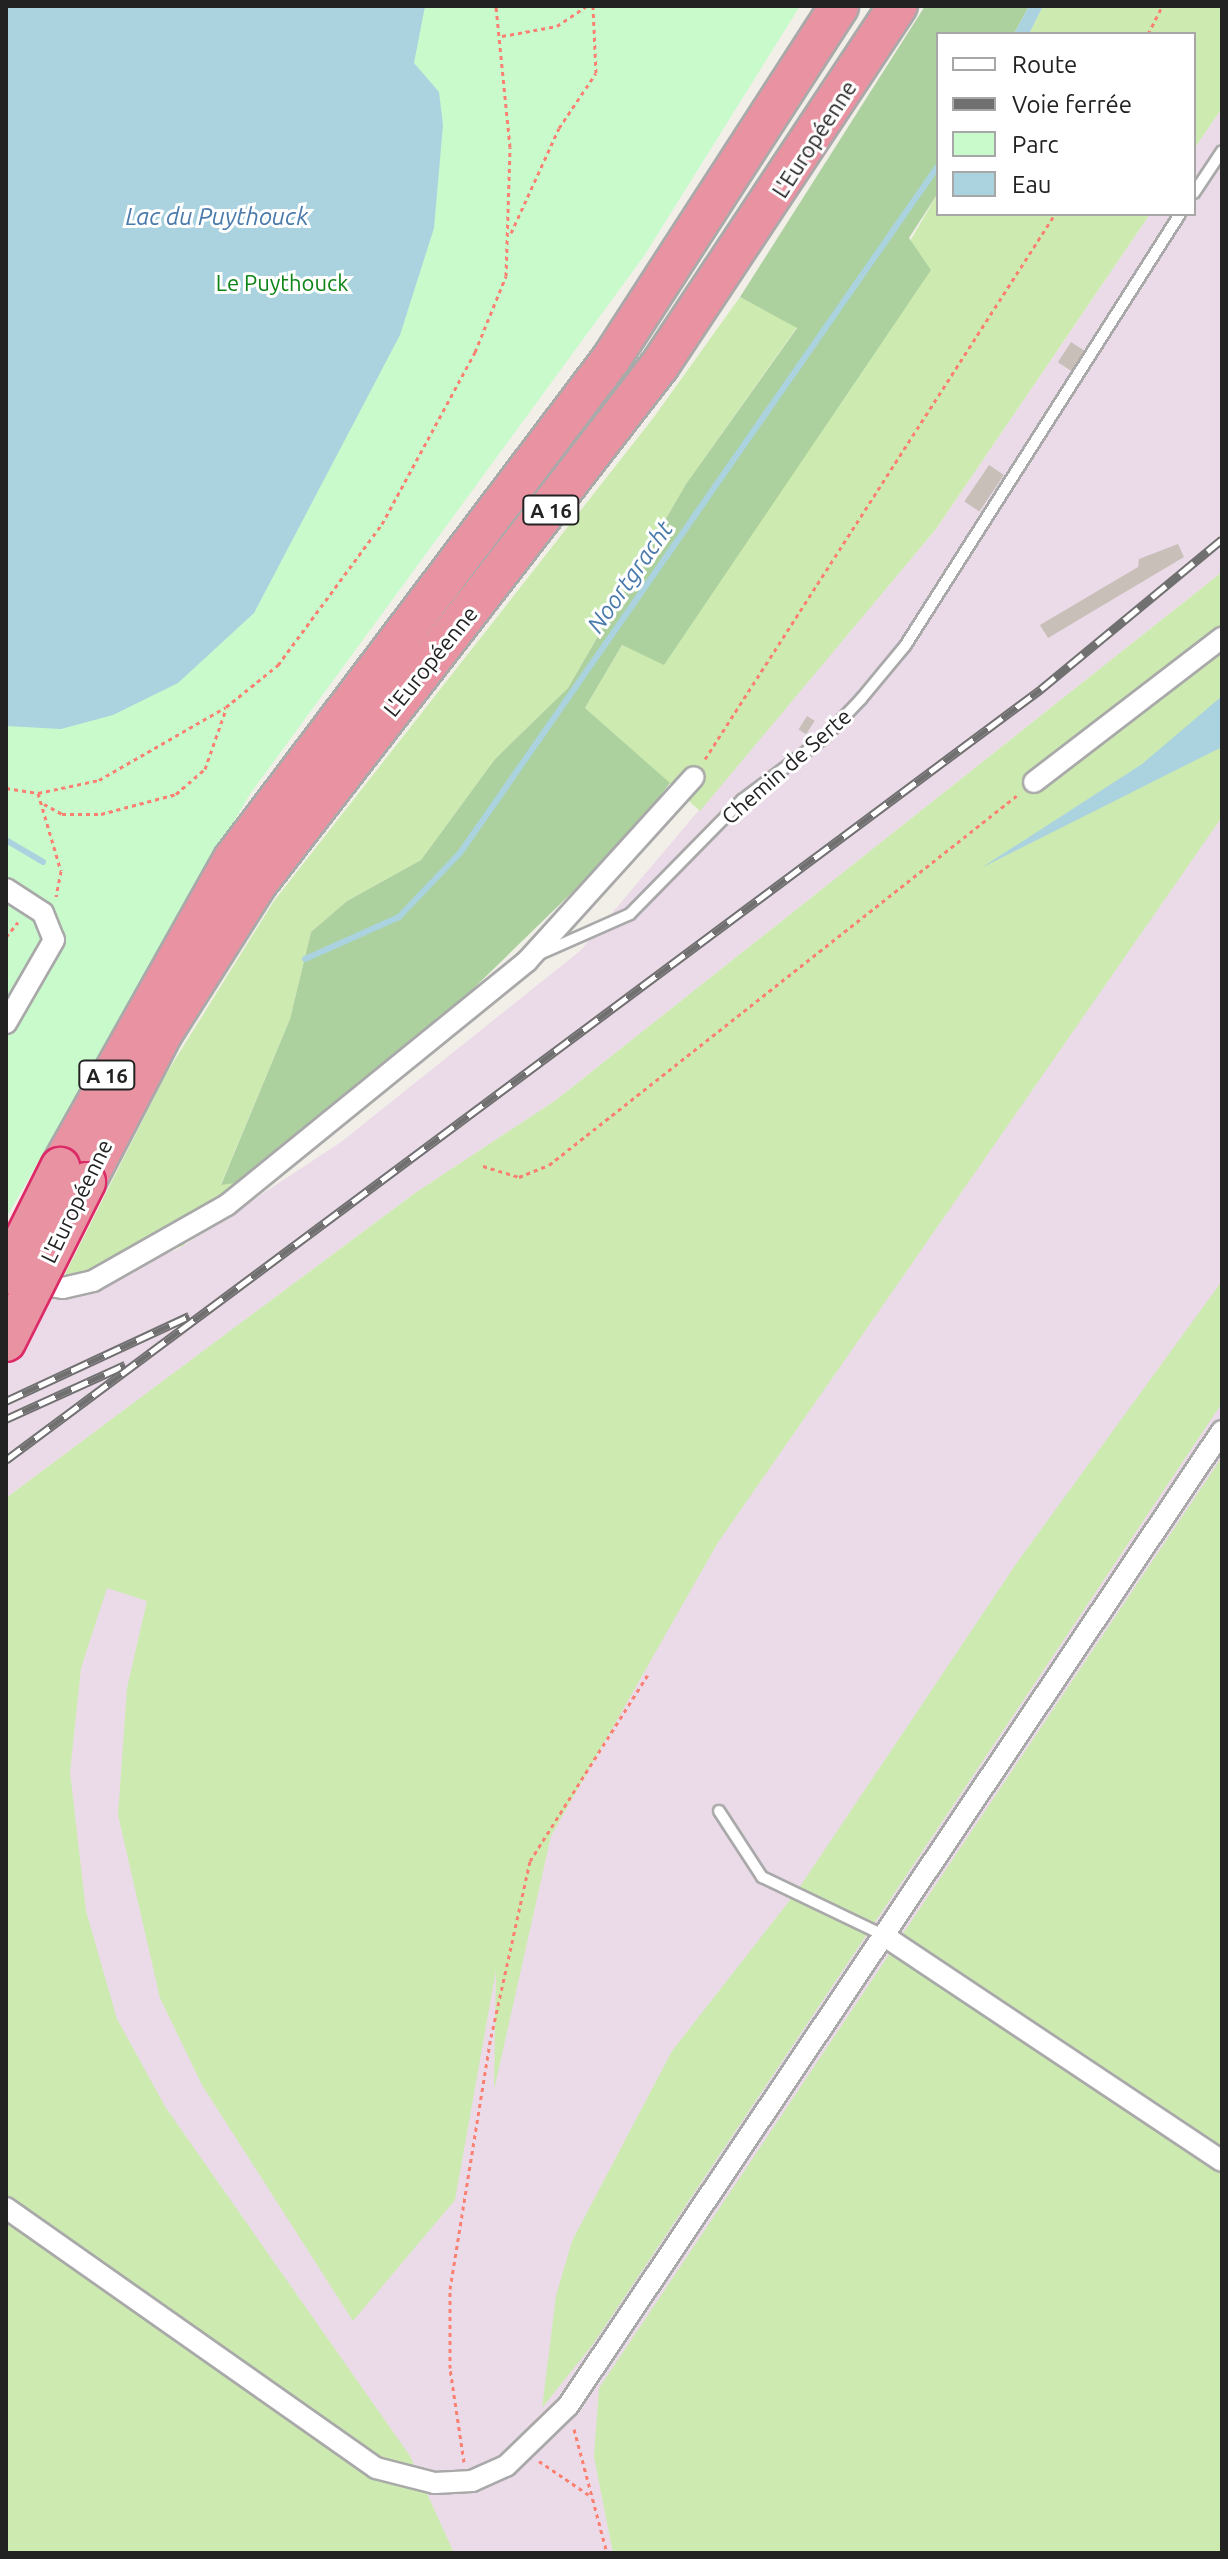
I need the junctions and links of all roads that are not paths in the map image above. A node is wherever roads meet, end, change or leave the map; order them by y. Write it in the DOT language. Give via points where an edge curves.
graph roads {
  1 [pos="839,6"];
  2 [pos="898,6"];
  3 [pos="1222,151"];
  4 [pos="1196,190"];
  5 [pos="1179,216"];
  6 [pos="1222,638"];
  7 [pos="694,777"];
  8 [pos="1034,782"];
  9 [pos="6,889"];
  10 [pos="527,961"];
  11 [pos="6,1023"];
  12 [pos="73,1175"];
  13 [pos="6,1274"];
  14 [pos="6,1342"];
  15 [pos="1222,1431"];
  16 [pos="719,1811"];
  17 [pos="883,1935"];
  18 [pos="1222,2161"];
  19 [pos="6,2208"];
  1 -- 12 [label="highway, L'Européenne / A 16" via="611,359 233,859"];
  2 -- 12 [label="highway, L'Européenne / A 16" via="660,365 252,891"];
  3 -- 4 [label="lane"];
  5 -- 10 [label="lane, Chemin de Serte" via="905,646 861,699 824,738 742,800 630,914"];
  6 -- 8 [label="street"];
  7 -- 10 [label="street"];
  9 -- 11 [label="street" via="52,925 50,955"];
  10 -- 13 [label="street, Chemin de Serte" via="369,1096 213,1215 121,1268 63,1288"];
  12 -- 13 [label="highway, L'Européenne / A 16, bridge"];
  12 -- 14 [label="highway, L'Européenne / A 16, bridge"];
  15 -- 17 [label="street"];
  16 -- 17 [label="lane" via="762,1877"];
  17 -- 18 [label="street"];
  17 -- 19 [label="street" via="568,2406 526,2452 468,2481 419,2483 376,2468"];
}
